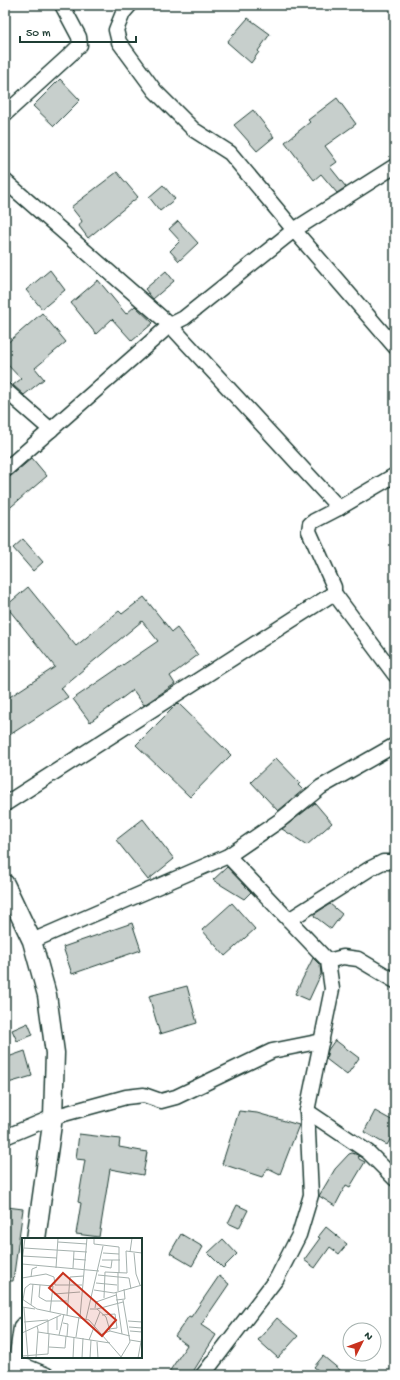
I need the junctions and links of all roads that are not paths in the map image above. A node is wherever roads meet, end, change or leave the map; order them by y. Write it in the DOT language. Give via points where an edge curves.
graph roads {
  1 [pos="62,5"];
  2 [pos="130,5"];
  3 [pos="5,114"];
  4 [pos="395,166"];
  5 [pos="5,181"];
  6 [pos="294,230"];
  7 [pos="170,325"];
  8 [pos="395,347"];
  9 [pos="5,390"];
  10 [pos="50,430"];
  11 [pos="5,470"];
  12 [pos="395,475"];
  13 [pos="339,508"];
  14 [pos="334,593"];
  15 [pos="395,676"];
  16 [pos="395,745"];
  17 [pos="5,804"];
  18 [pos="228,856"];
  19 [pos="395,862"];
  20 [pos="5,884"];
  21 [pos="289,920"];
  22 [pos="32,941"];
  23 [pos="328,962"];
  24 [pos="395,981"];
  25 [pos="322,1041"];
  26 [pos="307,1111"];
  27 [pos="53,1117"];
  28 [pos="5,1137"];
  29 [pos="395,1179"];
  30 [pos="36,1238"];
  31 [pos="22,1334"];
  32 [pos="17,1369"];
  33 [pos="47,1375"];
  34 [pos="203,1375"];
  1 -- 3 [label="street" via="79,36 80,45"];
  2 -- 6 [label="street" via="123,13 116,30 119,42 155,91 194,130 230,153"];
  4 -- 6 [label="street"];
  5 -- 7 [label="street"];
  6 -- 7 [label="street" via="184,318"];
  6 -- 8 [label="street"];
  7 -- 10 [label="street"];
  7 -- 13 [label="street"];
  9 -- 10 [label="street"];
  10 -- 11 [label="street"];
  12 -- 13 [label="street"];
  13 -- 14 [label="street" via="310,524 309,531 334,587"];
  14 -- 15 [label="street"];
  14 -- 17 [label="street"];
  16 -- 18 [label="street" via="321,787 279,821"];
  18 -- 21 [label="street"];
  18 -- 22 [label="street"];
  19 -- 21 [label="street" via="383,862 371,868"];
  20 -- 22 [label="street"];
  21 -- 23 [label="street"];
  22 -- 27 [label="street" via="47,995 54,1053"];
  23 -- 24 [label="street" via="343,957 358,959"];
  23 -- 25 [label="street" via="332,989"];
  25 -- 26 [label="street"];
  25 -- 27 [label="street" via="272,1051 176,1097 162,1101 144,1095 126,1097"];
  26 -- 29 [label="street" via="368,1152"];
  26 -- 34 [label="street" via="311,1195 299,1235 277,1278"];
  27 -- 28 [label="street"];
  27 -- 30 [label="street"];
  31 -- 32 [label="street"];
  32 -- 33 [label="street"];
}
